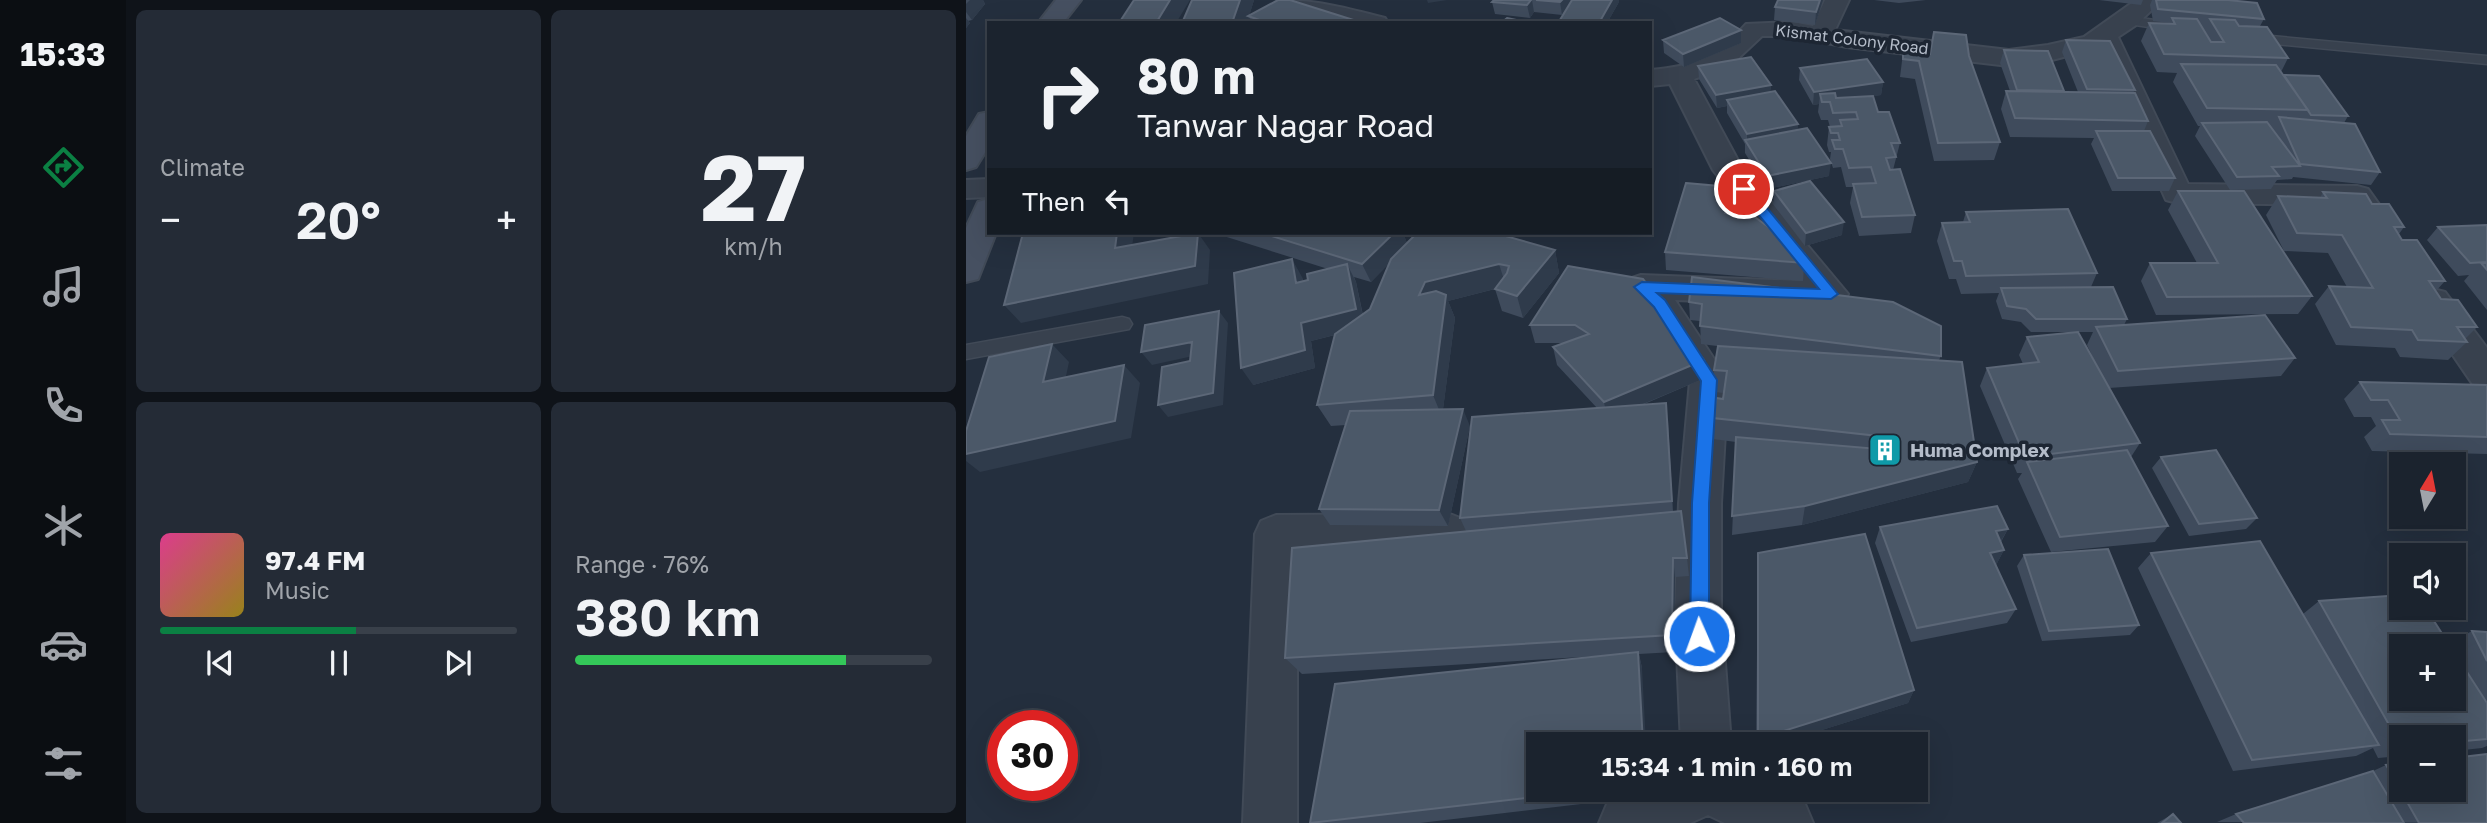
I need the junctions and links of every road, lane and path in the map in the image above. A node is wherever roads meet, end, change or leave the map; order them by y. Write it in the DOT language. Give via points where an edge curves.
graph roads {
  1 [pos="1069,0"];
  2 [pos="1094,0"];
  3 [pos="1293,0"];
  4 [pos="1837,0"];
  5 [pos="2150,0"];
  6 [pos="1053,21"];
  7 [pos="1082,21"];
  8 [pos="1366,21"];
  9 [pos="2116,27"];
  10 [pos="2192,30"];
  11 [pos="1821,35"];
  12 [pos="2231,36"];
  13 [pos="2487,60"];
  14 [pos="1665,77"];
  15 [pos="987,124"];
  16 [pos="966,161"];
  17 [pos="987,188"];
  18 [pos="966,189"];
  19 [pos="987,214"];
  20 [pos="2388,239"];
  21 [pos="966,271"];
  22 [pos="2412,272"];
  23 [pos="1122,324"];
  24 [pos="966,352"];
  25 [pos="2487,376"];
  26 [pos="1450,533"];
  27 [pos="1705,732"];
  28 [pos="1677,802"];
  29 [pos="1738,802"];
  30 [pos="1270,823"];
  31 [pos="1626,823"];
  32 [pos="1786,823"];
  1 -- 6 [label="main road"];
  2 -- 7 [label="main road"];
  3 -- 8 [label="street" via="1320,12"];
  4 -- 11 [label="street"];
  5 -- 9 [label="street, Kismat Colony Road"];
  9 -- 10 [label="lane"];
  9 -- 11 [label="street, Kismat Colony Road" via="2093,41 2009,58"];
  9 -- 20 [label="street" via="2176,193 2357,196"];
  11 -- 14 [label="street, Kismat Colony Road" via="1755,29 1723,62"];
  12 -- 13 [label="lane"];
  14 -- 27 [label="street" via="1728,170 1831,294 1642,287 1660,303 1709,380 1698,609"];
  15 -- 16 [label="main road"];
  17 -- 18 [label="street"];
  19 -- 21 [label="main road"];
  22 -- 25 [label="street"];
  23 -- 24 [label="lane"];
  26 -- 30 [label="street" via="1276,534"];
  28 -- 31 [label="street"];
  29 -- 32 [label="street"];
}
